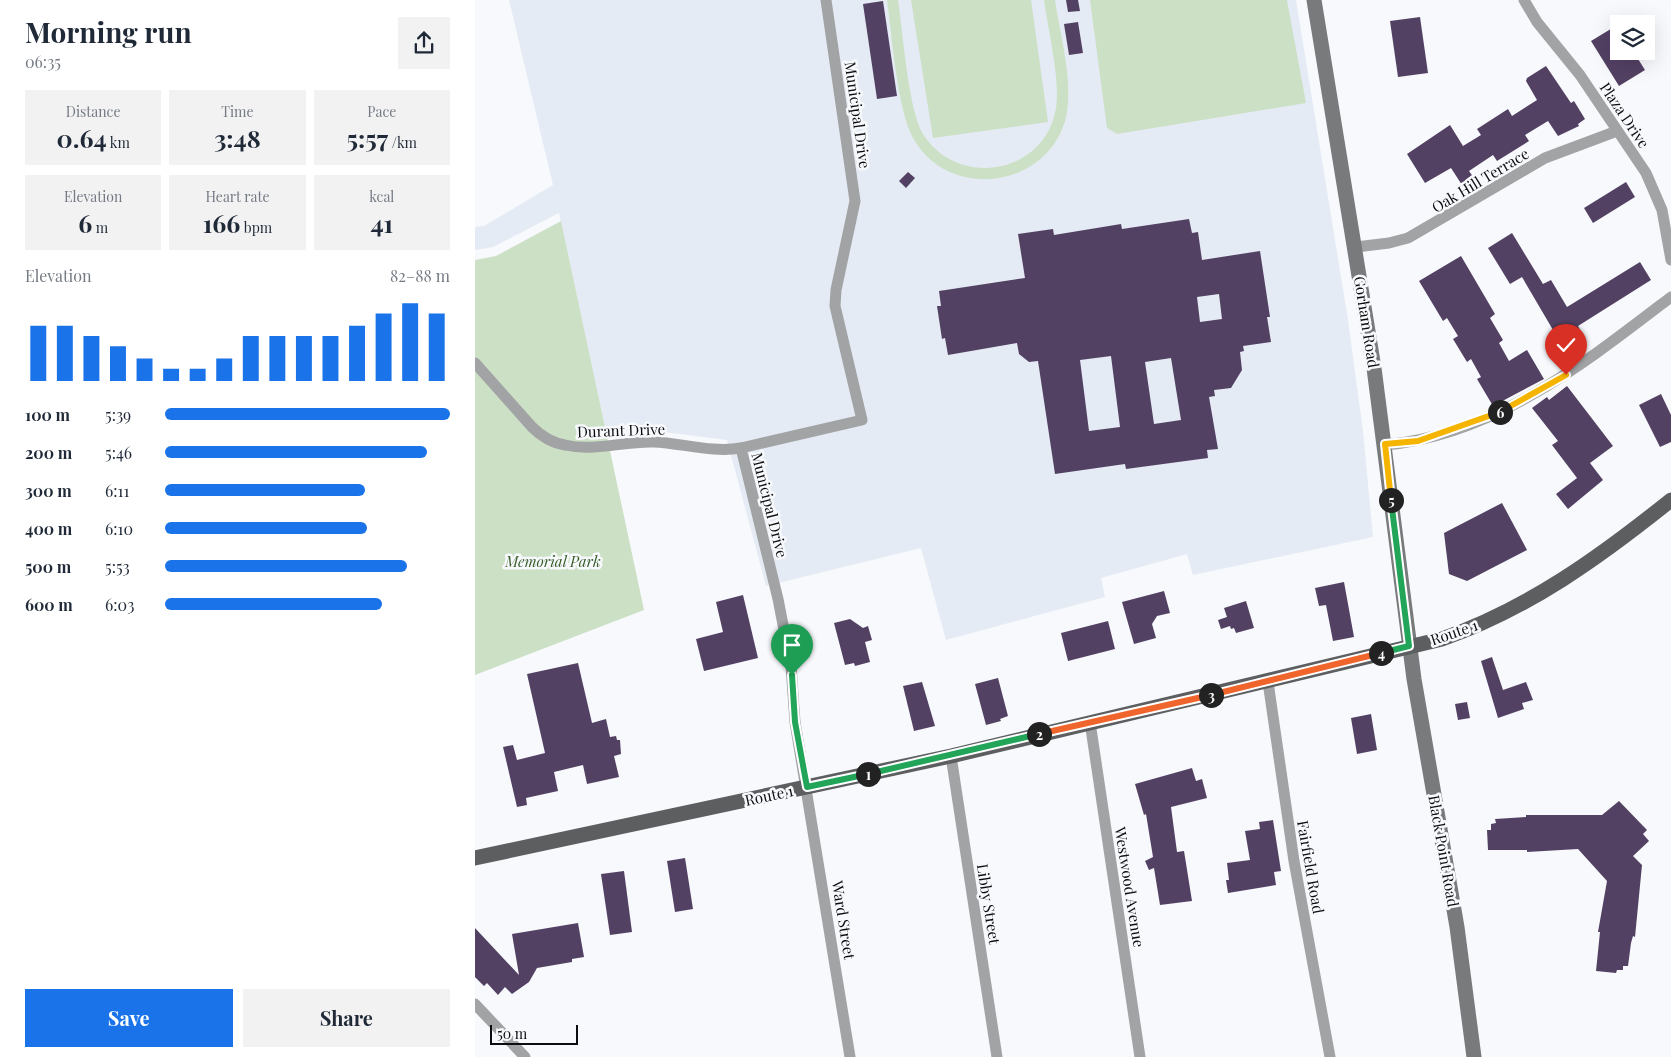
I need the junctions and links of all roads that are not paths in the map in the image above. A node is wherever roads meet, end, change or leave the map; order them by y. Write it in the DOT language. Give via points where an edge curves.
graph roads {
  1 [pos="826,0"];
  2 [pos="1314,0"];
  3 [pos="1524,0"];
  4 [pos="1617,131"];
  5 [pos="1355,247"];
  6 [pos="1671,260"];
  7 [pos="1671,297"];
  8 [pos="475,363"];
  9 [pos="1385,444"];
  10 [pos="741,448"];
  11 [pos="1671,500"];
  12 [pos="1409,646"];
  13 [pos="1267,682"];
  14 [pos="1090,722"];
  15 [pos="951,756"];
  16 [pos="807,787"];
  17 [pos="475,858"];
  18 [pos="475,1004"];
  19 [pos="525,1057"];
  20 [pos="850,1057"];
  21 [pos="997,1057"];
  22 [pos="1140,1057"];
  23 [pos="1330,1057"];
  24 [pos="1474,1057"];
  1 -- 10 [label="street, Municipal Drive" via="855,202 835,306 862,420"];
  2 -- 5 [label="main road, Gorham Road"];
  3 -- 4 [label="street, Plaza Drive"];
  4 -- 5 [label="street, Oak Hill Terrace" via="1545,158 1408,238"];
  4 -- 6 [label="street, Plaza Drive" via="1646,173 1658,198"];
  5 -- 9 [label="main road, Gorham Road"];
  7 -- 9 [label="street" via="1571,372 1495,415 1418,441"];
  8 -- 10 [label="street, Durant Drive" via="532,427 557,443 591,447 651,442 717,449"];
  9 -- 12 [label="main road, Gorham Road"];
  10 -- 16 [label="street, Municipal Drive" via="778,599 791,666 795,722"];
  11 -- 12 [label="main road, Route 1" via="1591,562 1535,597 1464,631"];
  12 -- 13 [label="main road, Route 1"];
  12 -- 24 [label="main road, Black Point Road" via="1457,927"];
  13 -- 14 [label="main road, Route 1"];
  13 -- 23 [label="street, Fairfield Road" via="1294,861"];
  14 -- 15 [label="main road, Route 1"];
  14 -- 22 [label="street, Westwood Avenue"];
  15 -- 16 [label="main road, Route 1"];
  15 -- 21 [label="street, Libby Street"];
  16 -- 17 [label="main road, Route 1"];
  16 -- 20 [label="street, Ward Street"];
  18 -- 19 [label="street"];
}
